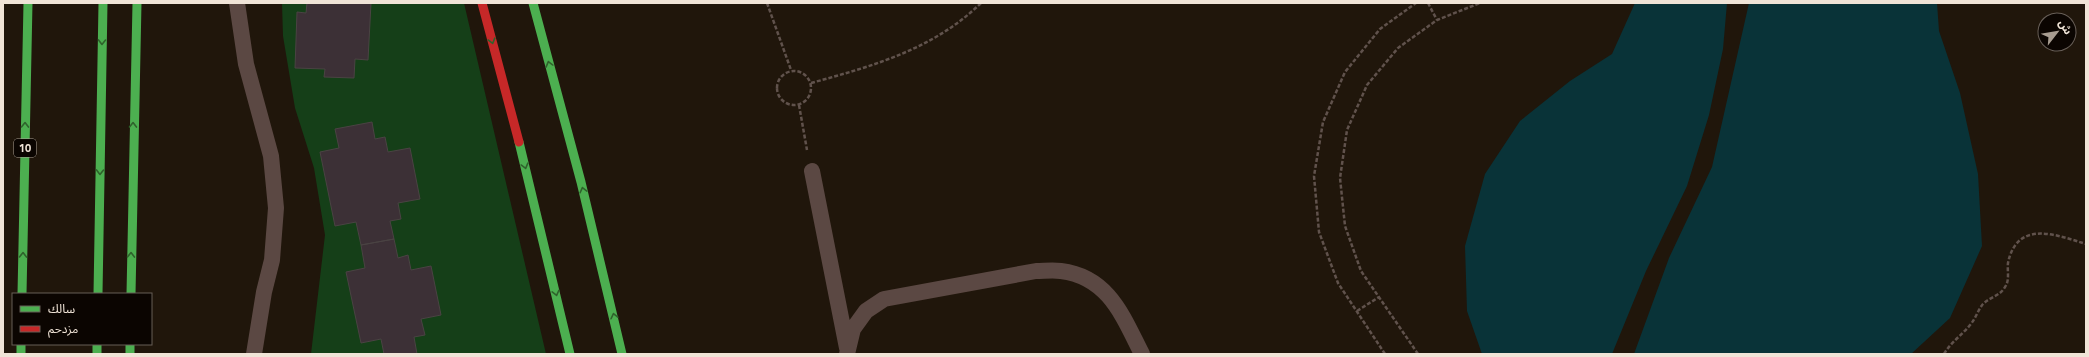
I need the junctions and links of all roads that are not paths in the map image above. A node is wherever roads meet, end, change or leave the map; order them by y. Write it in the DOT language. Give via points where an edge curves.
graph roads {
  1 [pos="28,3"];
  2 [pos="103,3"];
  3 [pos="137,3"];
  4 [pos="237,3"];
  5 [pos="482,3"];
  6 [pos="532,3"];
  7 [pos="812,171"];
  8 [pos="22,293"];
  9 [pos="98,293"];
  10 [pos="131,293"];
  11 [pos="847,352"];
  12 [pos="254,354"];
  13 [pos="570,354"];
  14 [pos="622,354"];
  15 [pos="1142,354"];
  8 -- 1 [label="main road, 10, one-way"];
  2 -- 9 [label="main road, one-way"];
  10 -- 3 [label="main road, one-way"];
  4 -- 12 [label="lane" via="246,64 271,156 276,208 272,260"];
  5 -- 13 [label="main road, one-way" via="532,192"];
  14 -- 6 [label="main road, one-way" via="581,182"];
  7 -- 11 [label="lane"];
  11 -- 15 [label="lane" via="853,329 866,311 884,299 1036,272 1061,271 1085,278 1105,292 1121,311"];
}
